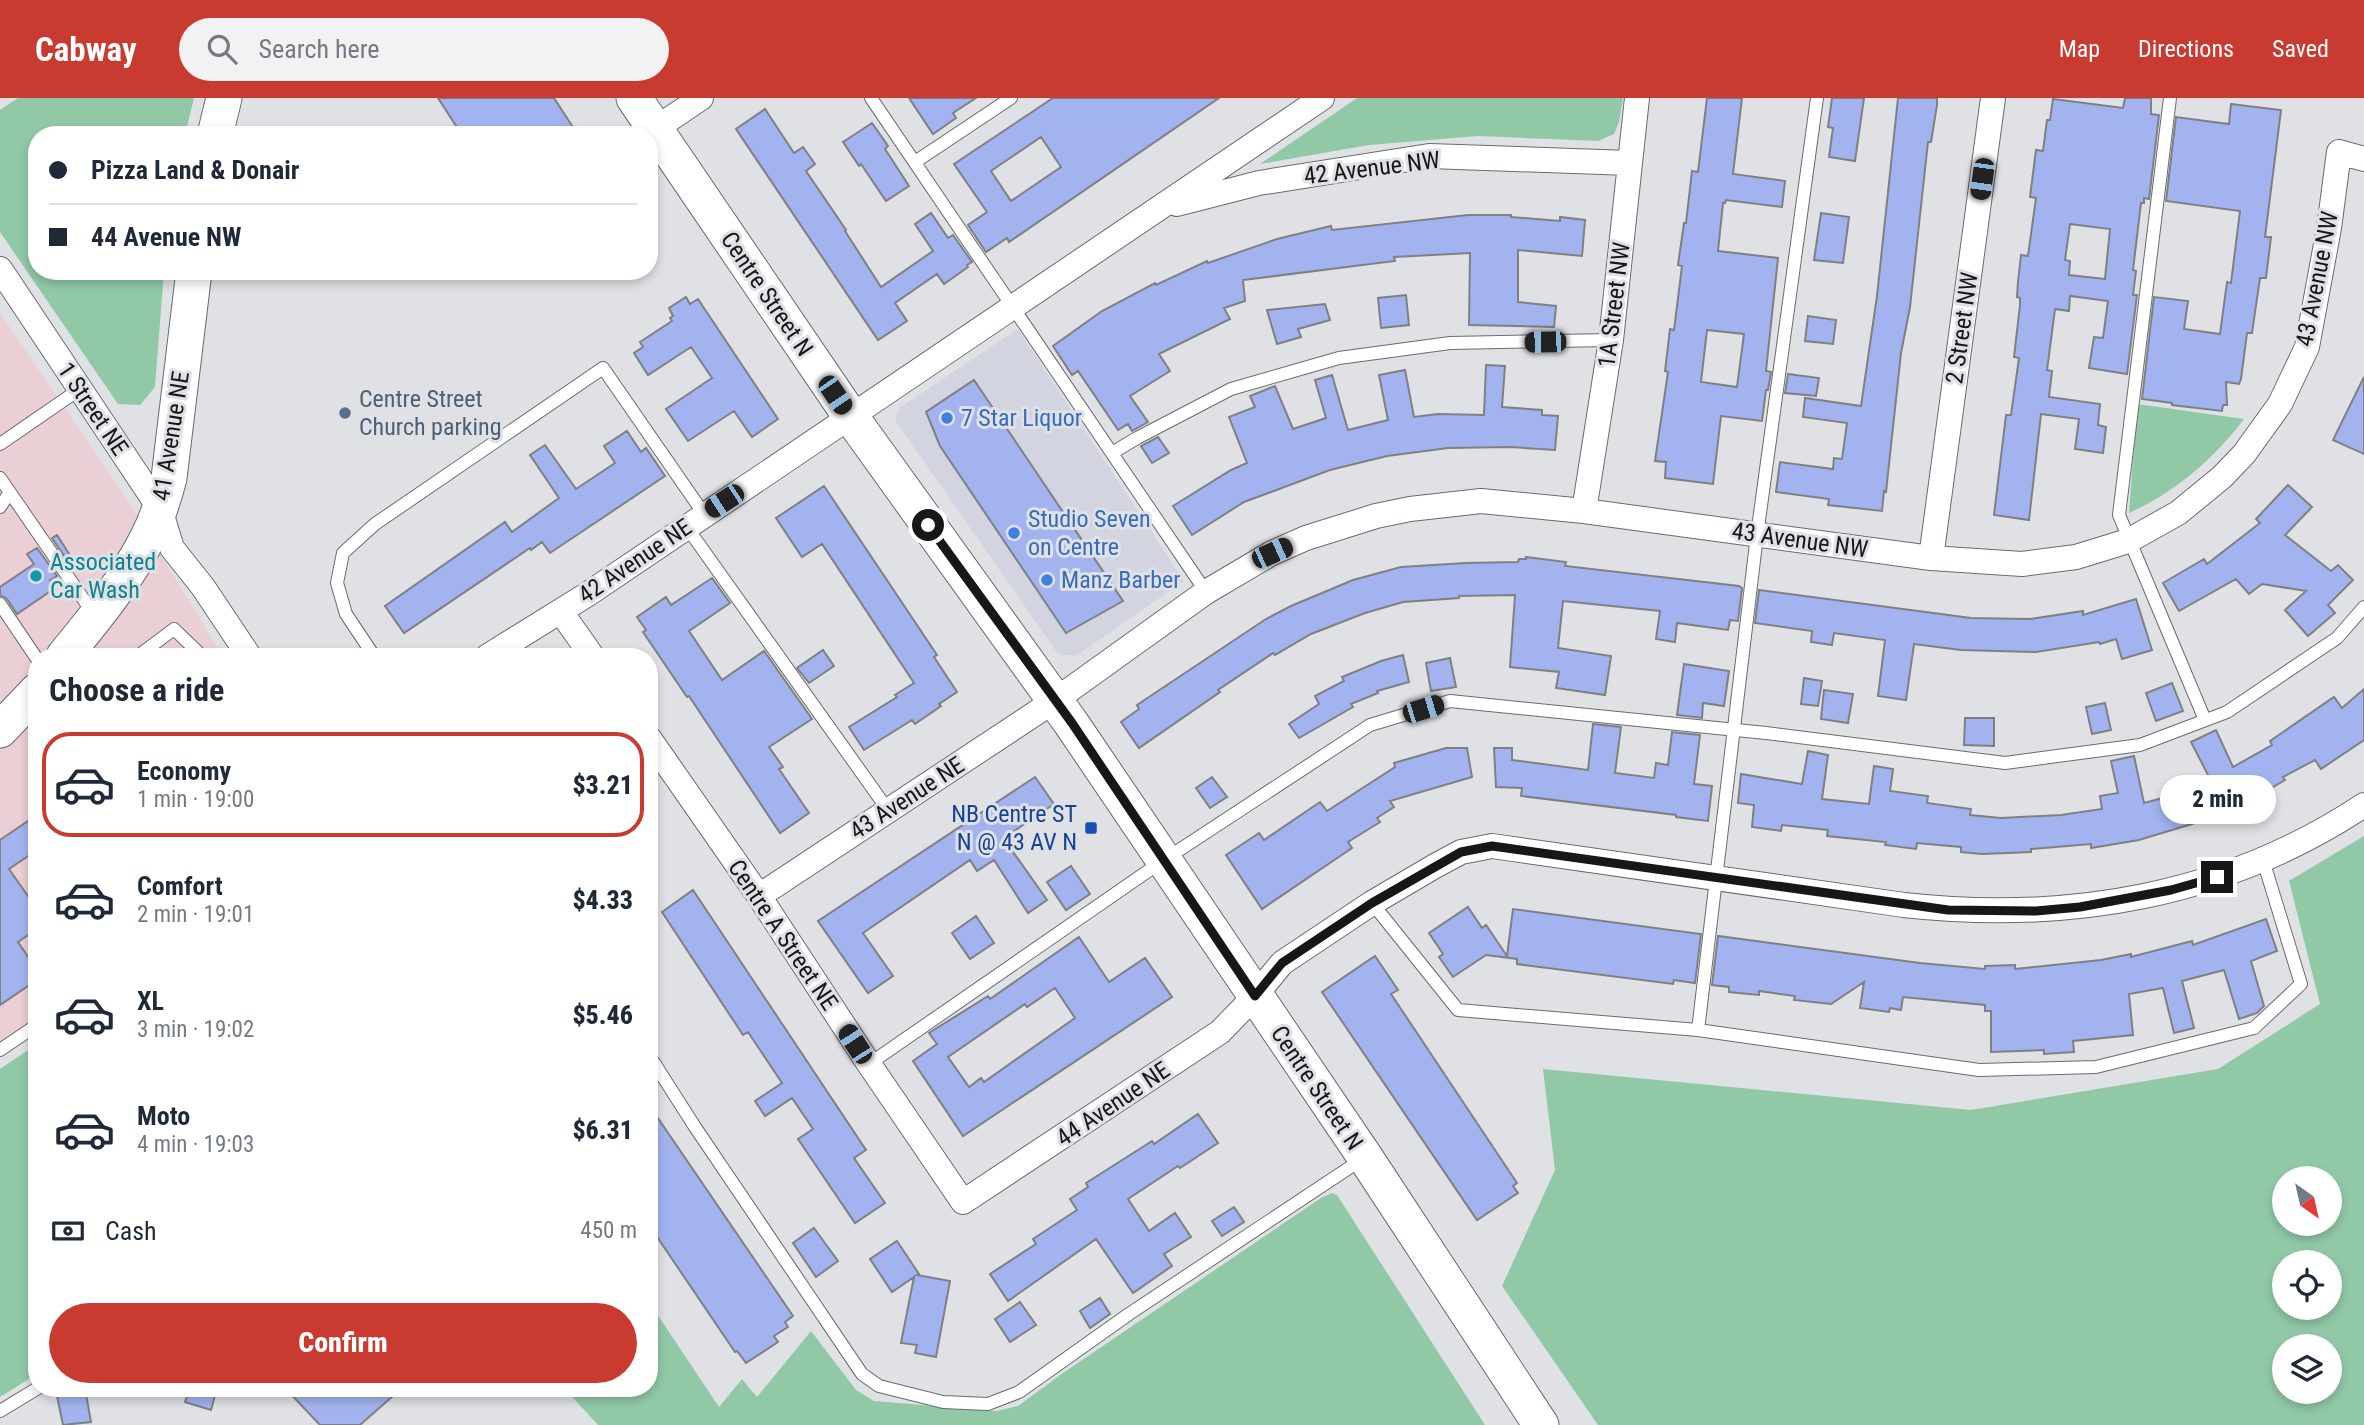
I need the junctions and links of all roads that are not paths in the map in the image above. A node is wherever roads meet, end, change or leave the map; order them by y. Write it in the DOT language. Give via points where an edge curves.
graph roads {
  1 [pos="224,98"];
  2 [pos="634,98"];
  3 [pos="701,98"];
  4 [pos="872,98"];
  5 [pos="1011,98"];
  6 [pos="1322,98"];
  7 [pos="1637,98"];
  8 [pos="1817,98"];
  9 [pos="1993,98"];
  10 [pos="2170,98"];
  11 [pos="217,126"];
  12 [pos="648,126"];
  13 [pos="658,127"];
  14 [pos="658,142"];
  15 [pos="2364,159"];
  16 [pos="915,162"];
  17 [pos="1630,163"];
  18 [pos="1159,208"];
  19 [pos="0,269"];
  20 [pos="193,280"];
  21 [pos="1012,308"];
  22 [pos="1611,340"];
  23 [pos="80,389"];
  24 [pos="850,417"];
  25 [pos="0,443"];
  26 [pos="1112,453"];
  27 [pos="0,478"];
  28 [pos="10,492"];
  29 [pos="0,507"];
  30 [pos="160,509"];
  31 [pos="1584,511"];
  32 [pos="695,520"];
  33 [pos="1757,535"];
  34 [pos="2128,541"];
  35 [pos="1931,558"];
  36 [pos="1206,592"];
  37 [pos="0,604"];
  38 [pos="2364,607"];
  39 [pos="561,611"];
  40 [pos="96,617"];
  41 [pos="30,648"];
  42 [pos="71,648"];
  43 [pos="149,648"];
  44 [pos="194,648"];
  45 [pos="244,648"];
  46 [pos="369,648"];
  47 [pos="501,648"];
  48 [pos="586,648"];
  49 [pos="28,700"];
  50 [pos="1054,701"];
  51 [pos="2205,720"];
  52 [pos="0,730"];
  53 [pos="1733,730"];
  54 [pos="658,751"];
  55 [pos="2364,805"];
  56 [pos="888,810"];
  57 [pos="1164,860"];
  58 [pos="2263,860"];
  59 [pos="1716,878"];
  60 [pos="759,896"];
  61 [pos="1372,903"];
  62 [pos="1255,996"];
  63 [pos="1698,1030"];
  64 [pos="28,1032"];
  65 [pos="0,1050"];
  66 [pos="869,1064"];
  67 [pos="658,1069"];
  68 [pos="1365,1157"];
  69 [pos="963,1202"];
  70 [pos="28,1394"];
  71 [pos="0,1411"];
  72 [pos="1541,1425"];
  1 -- 11 [label="main road"];
  2 -- 12 [label="main road, Centre Street N"];
  3 -- 13 [label="street"];
  4 -- 16 [label="lane"];
  5 -- 16 [label="lane"];
  6 -- 18 [label="street, 42 Avenue NW"];
  7 -- 17 [label="street, 1A Street NW"];
  8 -- 33 [label="lane"];
  9 -- 35 [label="street, 2 Street NW"];
  10 -- 34 [label="lane" via="2119,515"];
  14 -- 24 [label="main road, Centre Street N"];
  15 -- 34 [label="street, 43 Avenue NW" via="2339,152 2306,347 2280,404 2222,477 2178,513"];
  16 -- 21 [label="lane"];
  17 -- 18 [label="street, 42 Avenue NW" via="1429,156 1259,183"];
  17 -- 22 [label="street, 1A Street NW"];
  18 -- 21 [label="street, 42 Avenue NW"];
  19 -- 23 [label="street, 1 Street NE"];
  20 -- 30 [label="main road, 41 Avenue NE" via="169,478"];
  21 -- 24 [label="street, 42 Avenue NW"];
  21 -- 26 [label="lane"];
  22 -- 26 [label="lane" via="1450,344 1339,358 1231,389"];
  22 -- 31 [label="street, 1A Street NW"];
  23 -- 25 [label="lane"];
  23 -- 30 [label="street, 1 Street NE"];
  24 -- 32 [label="street, 42 Avenue NE"];
  24 -- 50 [label="main road, Centre Street N"];
  26 -- 36 [label="lane"];
  27 -- 28 [label="lane"];
  28 -- 29 [label="lane"];
  28 -- 40 [label="lane"];
  30 -- 40 [label="main road, 41 Avenue NE" via="131,568"];
  30 -- 45 [label="street, 1 Street NE" via="172,548"];
  31 -- 33 [label="street, 43 Avenue NW"];
  31 -- 36 [label="street, 43 Avenue NW" via="1481,501 1376,516 1272,553"];
  32 -- 39 [label="street, 42 Avenue NE"];
  32 -- 46 [label="lane" via="603,368 375,524 343,553 337,583 346,614"];
  32 -- 56 [label="lane"];
  33 -- 35 [label="street, 43 Avenue NW"];
  33 -- 53 [label="lane"];
  34 -- 35 [label="street, 43 Avenue NW" via="2036,563"];
  34 -- 51 [label="lane"];
  36 -- 50 [label="street, 43 Avenue NW"];
  37 -- 41 [label="lane"];
  38 -- 51 [label="lane" via="2337,638 2227,712"];
  39 -- 47 [label="street, 42 Avenue NE"];
  39 -- 48 [label="street"];
  40 -- 42 [label="main road, 41 Avenue NE"];
  43 -- 44 [label="lane" via="174,629"];
  49 -- 52 [label="main road"];
  50 -- 56 [label="street, 43 Avenue NE"];
  50 -- 57 [label="main road, Centre Street N"];
  51 -- 53 [label="lane" via="2140,745 2005,763"];
  53 -- 57 [label="lane" via="1450,701 1370,724"];
  53 -- 59 [label="lane"];
  54 -- 60 [label="street, Centre A Street NE"];
  55 -- 58 [label="street, 44 Avenue NE"];
  56 -- 60 [label="street, 43 Avenue NE"];
  57 -- 62 [label="main road, Centre Street N"];
  57 -- 66 [label="lane"];
  58 -- 59 [label="street, 44 Avenue NE" via="2159,893 2036,911 1937,909"];
  58 -- 63 [label="lane" via="2301,984 2254,1028 2096,1067 1979,1070"];
  59 -- 61 [label="street, 44 Avenue NE" via="1492,846 1461,852"];
  59 -- 63 [label="lane"];
  60 -- 66 [label="street, Centre A Street NE"];
  61 -- 62 [label="street, 44 Avenue NE" via="1282,963"];
  61 -- 63 [label="lane" via="1458,1010"];
  62 -- 68 [label="main road, Centre Street N"];
  62 -- 69 [label="street, 44 Avenue NE" via="1220,1032"];
  64 -- 65 [label="lane"];
  66 -- 69 [label="street, Centre A Street NE"];
  67 -- 68 [label="lane" via="862,1374 879,1386 943,1402 988,1404 1019,1392"];
  68 -- 72 [label="main road, Centre Street N"];
  70 -- 71 [label="lane"];
}
